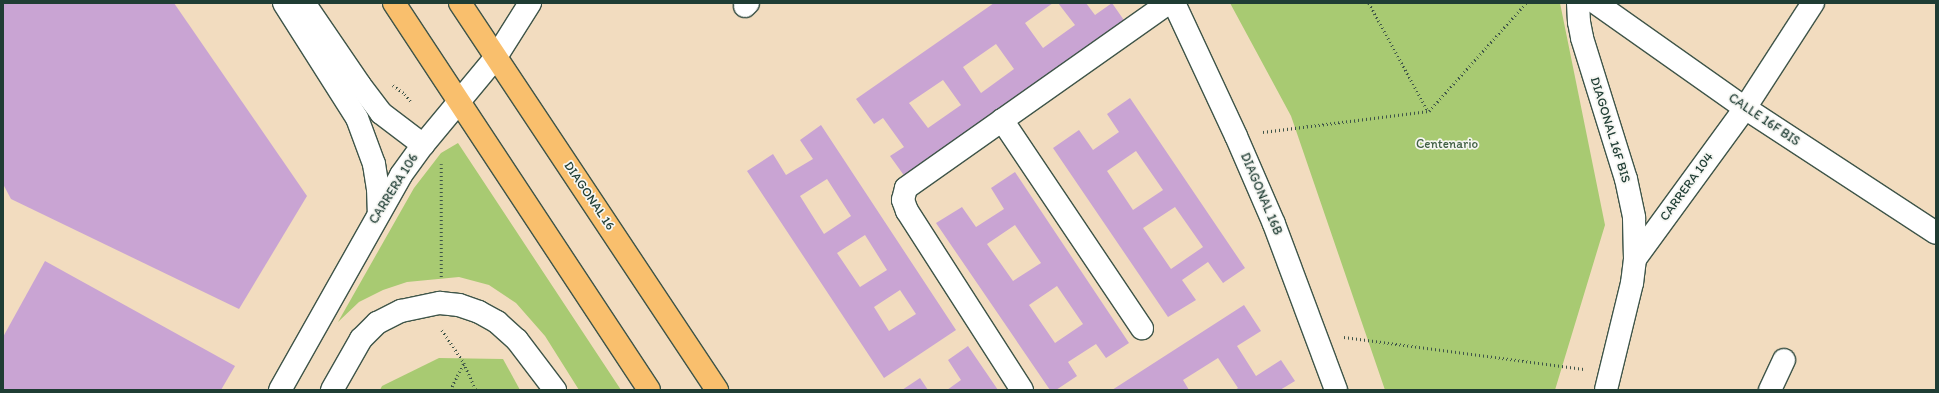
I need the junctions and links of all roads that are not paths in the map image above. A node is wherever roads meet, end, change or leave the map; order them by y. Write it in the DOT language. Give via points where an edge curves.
graph roads {
  1 [pos="284,3"];
  2 [pos="304,3"];
  3 [pos="394,3"];
  4 [pos="460,3"];
  5 [pos="530,3"];
  6 [pos="1168,3"];
  7 [pos="1174,3"];
  8 [pos="1578,3"];
  9 [pos="1596,3"];
  10 [pos="1813,3"];
  11 [pos="496,57"];
  12 [pos="459,102"];
  13 [pos="1745,108"];
  14 [pos="1002,120"];
  15 [pos="423,145"];
  16 [pos="378,212"];
  17 [pos="1936,233"];
  18 [pos="1635,259"];
  19 [pos="1142,328"];
  20 [pos="1784,360"];
  21 [pos="1608,382"];
  22 [pos="280,390"];
  23 [pos="332,390"];
  24 [pos="555,390"];
  25 [pos="649,390"];
  26 [pos="717,390"];
  27 [pos="1022,390"];
  28 [pos="1336,390"];
  29 [pos="1770,390"];
  1 -- 16 [label="street" via="357,118 374,164"];
  2 -- 15 [label="street" via="381,113"];
  3 -- 12 [label="main road"];
  4 -- 11 [label="main road, DIAGONAL 16"];
  5 -- 11 [label="street, CARRERA 106"];
  6 -- 14 [label="street"];
  7 -- 28 [label="street, DIAGONAL 16B" via="1274,224"];
  8 -- 18 [label="street, DIAGONAL 16F BIS" via="1587,60 1626,179 1634,218"];
  9 -- 13 [label="street, CALLE 16F BIS"];
  10 -- 13 [label="street, CARRERA 104"];
  11 -- 12 [label="street, CARRERA 106"];
  11 -- 26 [label="main road, DIAGONAL 16"];
  12 -- 15 [label="street, CARRERA 106"];
  12 -- 25 [label="main road"];
  13 -- 17 [label="street, CALLE 16F BIS"];
  13 -- 18 [label="street, CARRERA 104"];
  14 -- 19 [label="street"];
  14 -- 27 [label="street" via="906,188 903,200 907,211"];
  15 -- 16 [label="street, CARRERA 106"];
  16 -- 22 [label="street, CARRERA 106"];
  18 -- 21 [label="street, CARRERA 104" via="1632,283"];
  20 -- 29 [label="street"];
  23 -- 24 [label="street" via="361,339 378,323 401,311 440,303 459,305 497,322 518,340"];
}
